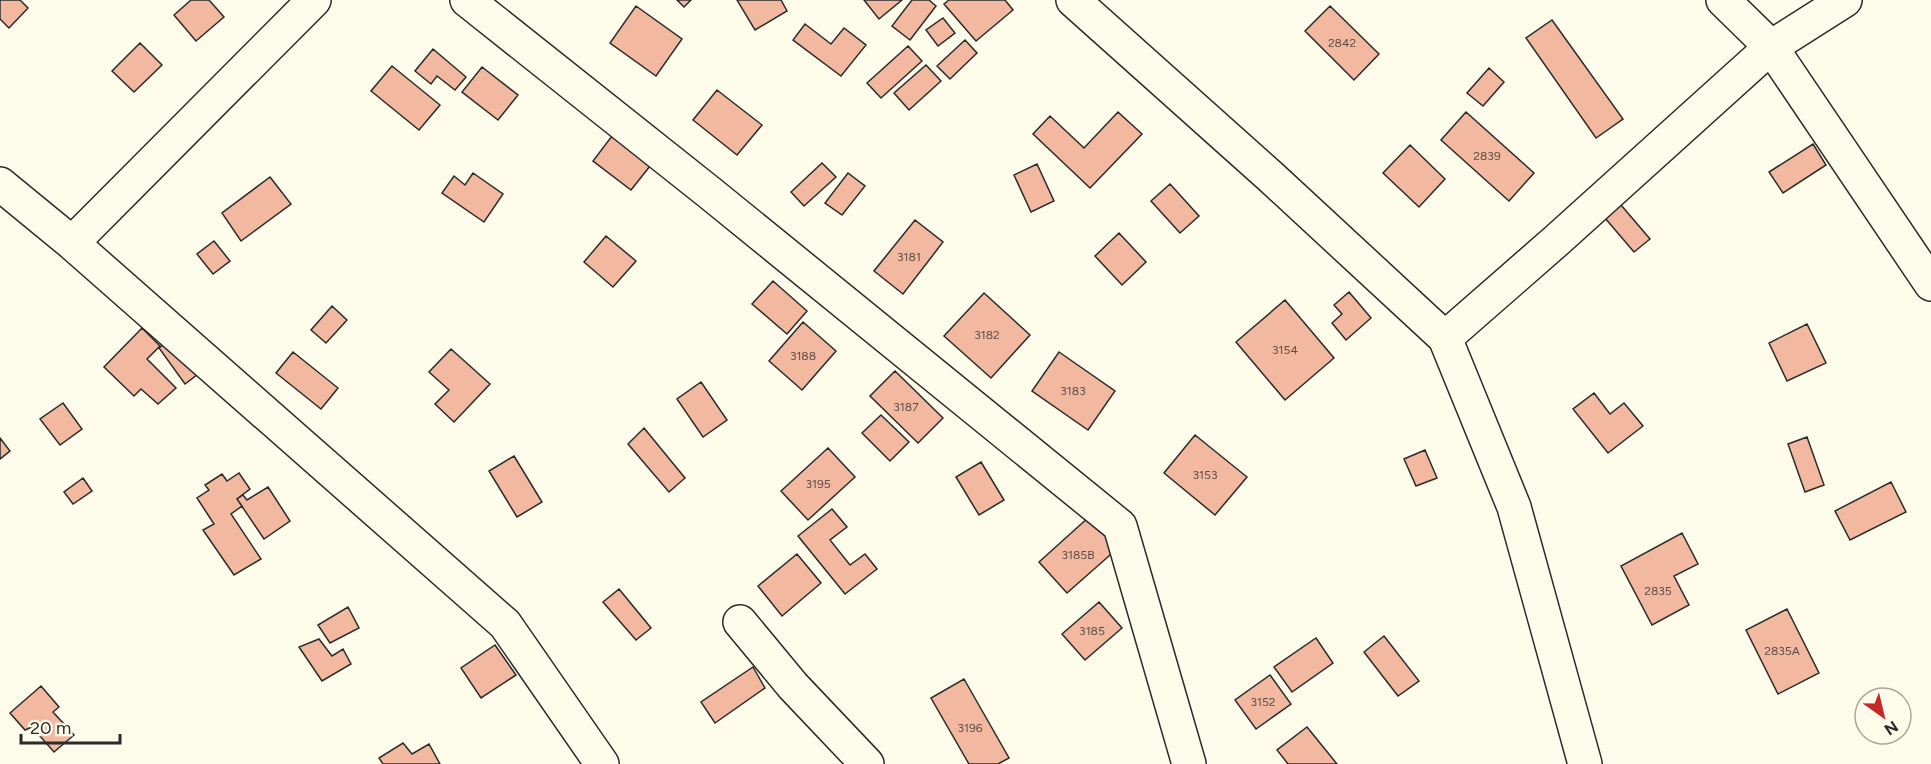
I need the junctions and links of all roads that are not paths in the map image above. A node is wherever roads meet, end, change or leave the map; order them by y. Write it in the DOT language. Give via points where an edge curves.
graph roads {
  1 [pos="314,0"];
  2 [pos="467,0"];
  3 [pos="1073,0"];
  4 [pos="1723,0"];
  5 [pos="1845,0"];
  6 [pos="1770,47"];
  7 [pos="0,184"];
  8 [pos="72,243"];
  9 [pos="1931,284"];
  10 [pos="1445,338"];
  11 [pos="740,622"];
  12 [pos="602,764"];
  13 [pos="867,764"];
  14 [pos="1189,764"];
  15 [pos="1585,764"];
  1 -- 8 [label="street"];
  2 -- 14 [label="street" via="1120,526"];
  3 -- 10 [label="street"];
  4 -- 6 [label="street"];
  5 -- 6 [label="street"];
  6 -- 9 [label="street"];
  6 -- 10 [label="street"];
  7 -- 8 [label="street"];
  8 -- 12 [label="street" via="505,624"];
  10 -- 15 [label="street" via="1514,507"];
  11 -- 13 [label="street" via="793,686"];
}
